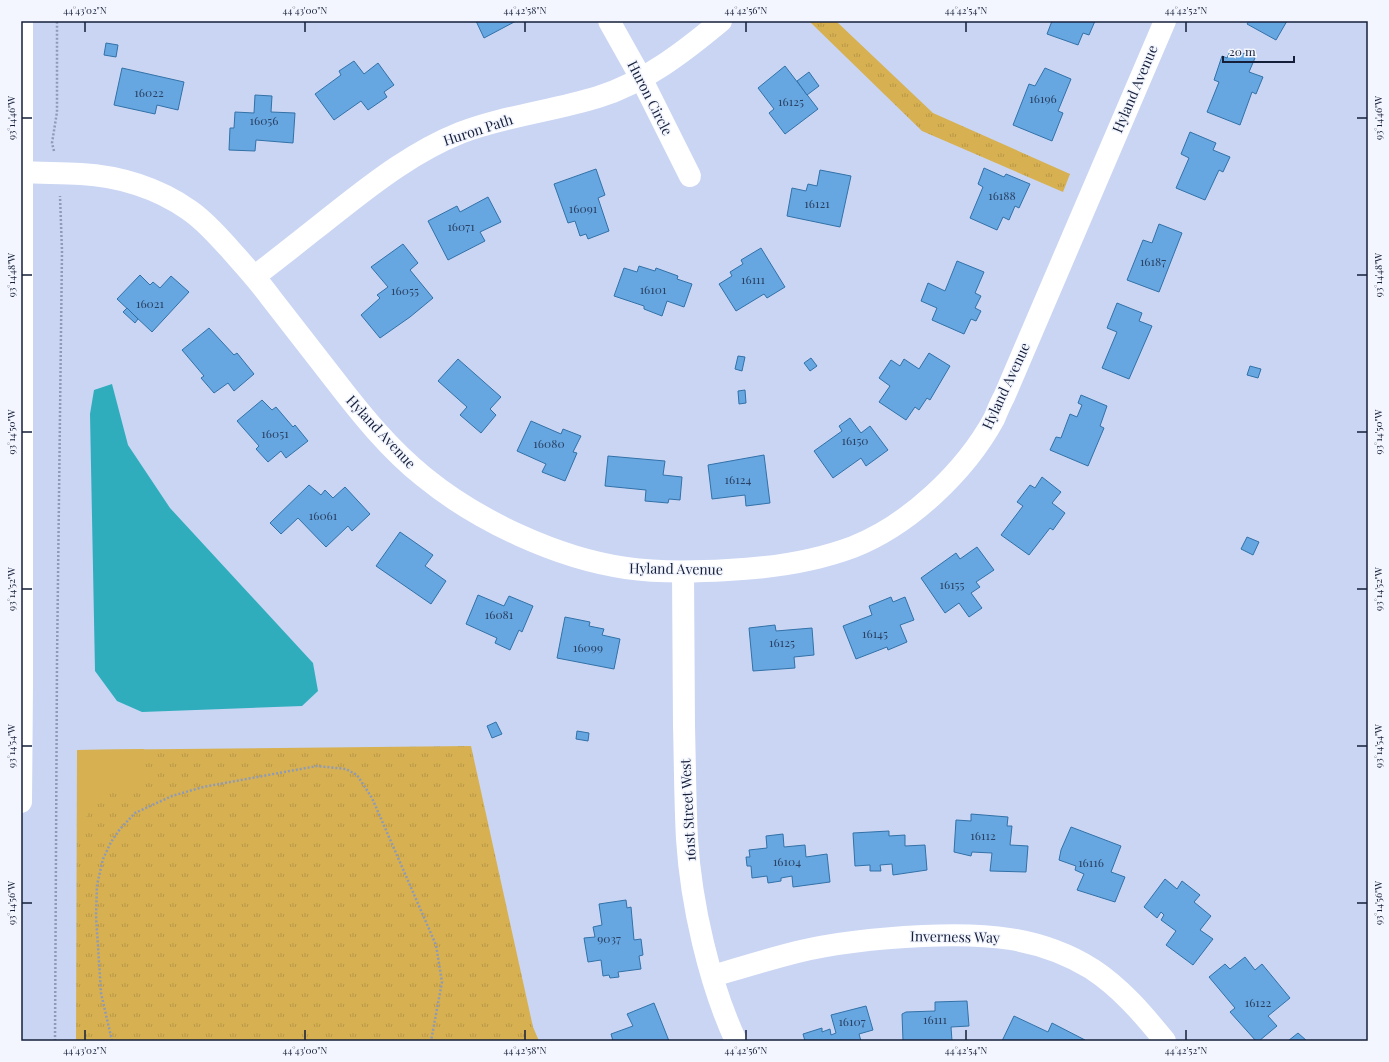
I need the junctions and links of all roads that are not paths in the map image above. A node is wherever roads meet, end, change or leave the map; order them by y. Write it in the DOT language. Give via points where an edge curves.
graph roads {
  1 [pos="22,21"];
  2 [pos="609,21"];
  3 [pos="721,21"];
  4 [pos="1165,21"];
  5 [pos="641,78"];
  6 [pos="22,172"];
  7 [pos="690,176"];
  8 [pos="255,276"];
  9 [pos="683,572"];
  10 [pos="21,802"];
  11 [pos="712,976"];
  12 [pos="736,1041"];
  13 [pos="1165,1041"];
  1 -- 6 [label="street"];
  2 -- 5 [label="street, Huron Circle"];
  3 -- 5 [label="street, Huron Path" via="700,39"];
  4 -- 9 [label="street, Hyland Avenue" via="994,419 961,465 933,496 895,525 853,546 807,560 761,568"];
  5 -- 7 [label="street, Huron Circle"];
  5 -- 8 [label="street, Huron Path" via="600,97 460,133 418,153 357,196"];
  6 -- 8 [label="street, Hyland Avenue" via="111,178 130,182 172,198 211,228"];
  6 -- 10 [label="street"];
  8 -- 9 [label="street, Hyland Avenue" via="364,418 406,462 439,488 492,522 560,552 629,568"];
  9 -- 11 [label="street, 161st Street West" via="687,840 700,928"];
  11 -- 12 [label="street, 161st Street West"];
  11 -- 13 [label="street, Inverness Way" via="798,952 848,943 946,935 1016,939 1066,956 1111,982"];
}
